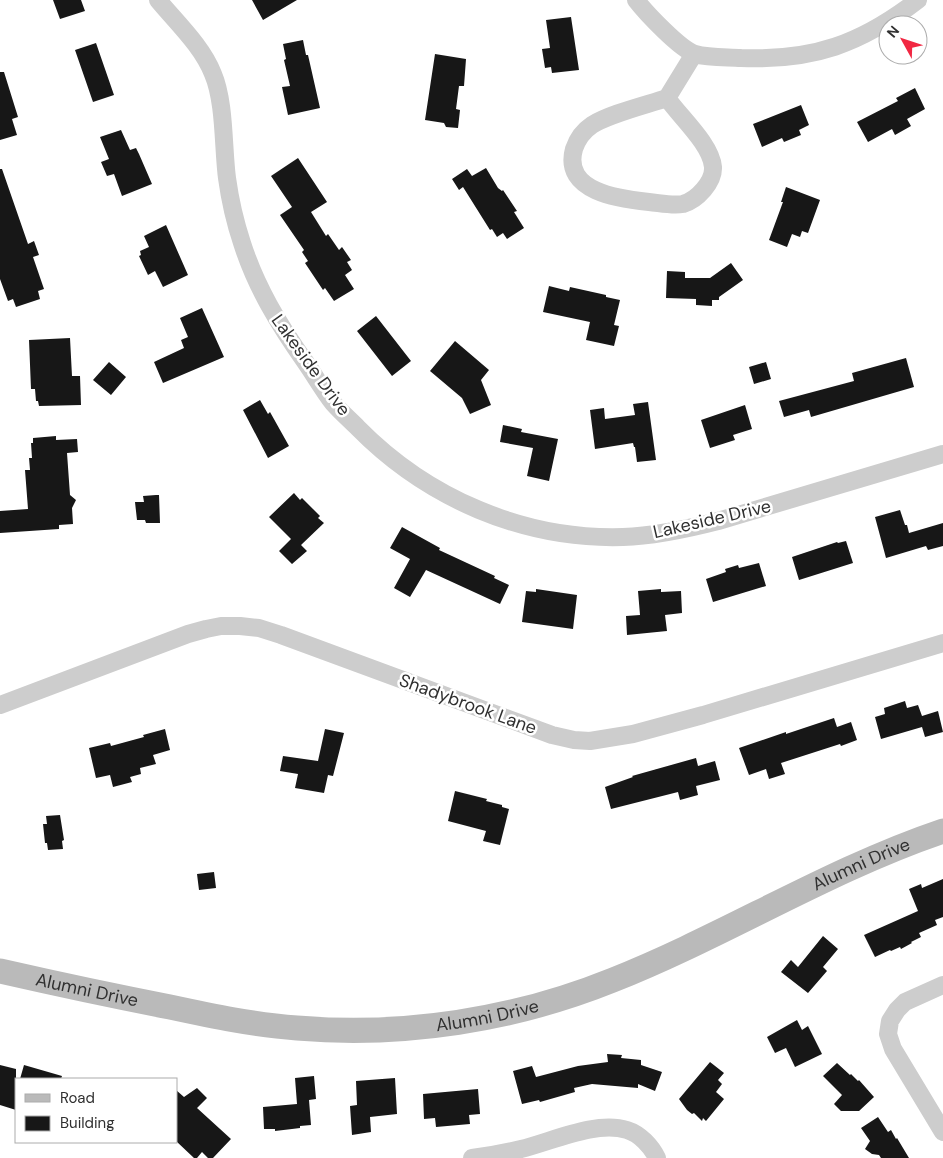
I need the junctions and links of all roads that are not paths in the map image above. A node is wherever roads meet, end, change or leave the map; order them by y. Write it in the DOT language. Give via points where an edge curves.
graph roads {
  1 [pos="158,0"];
  2 [pos="636,0"];
  3 [pos="918,0"];
  4 [pos="694,54"];
  5 [pos="667,98"];
  6 [pos="943,454"];
  7 [pos="943,643"];
  8 [pos="0,706"];
  9 [pos="943,832"];
  10 [pos="0,971"];
  11 [pos="943,986"];
  12 [pos="943,1132"];
  13 [pos="472,1158"];
  14 [pos="657,1158"];
  1 -- 6 [label="street, Lakeside Drive" via="199,50 214,76 233,210 252,272 267,303 334,403 374,444 437,490 481,512 523,525 559,532 623,537 718,521"];
  2 -- 4 [label="street" via="655,22"];
  3 -- 4 [label="street" via="866,35 808,55 752,58"];
  4 -- 5 [label="street"];
  5 -- 5 [label="street" via="601,120 585,130 572,155 573,167 582,182 597,192 629,200 674,204 690,201 702,191 711,179 708,152"];
  7 -- 8 [label="street, Shadybrook Lane" via="703,715 633,734 590,741 552,735 281,634 240,626 221,626 188,634"];
  9 -- 10 [label="main road, Alumni Drive" via="876,858 614,980 545,1004 447,1024 361,1030 244,1022"];
  11 -- 12 [label="street" via="905,1002 890,1021 888,1034 893,1049"];
  13 -- 14 [label="street" via="612,1127 640,1136"];
}
